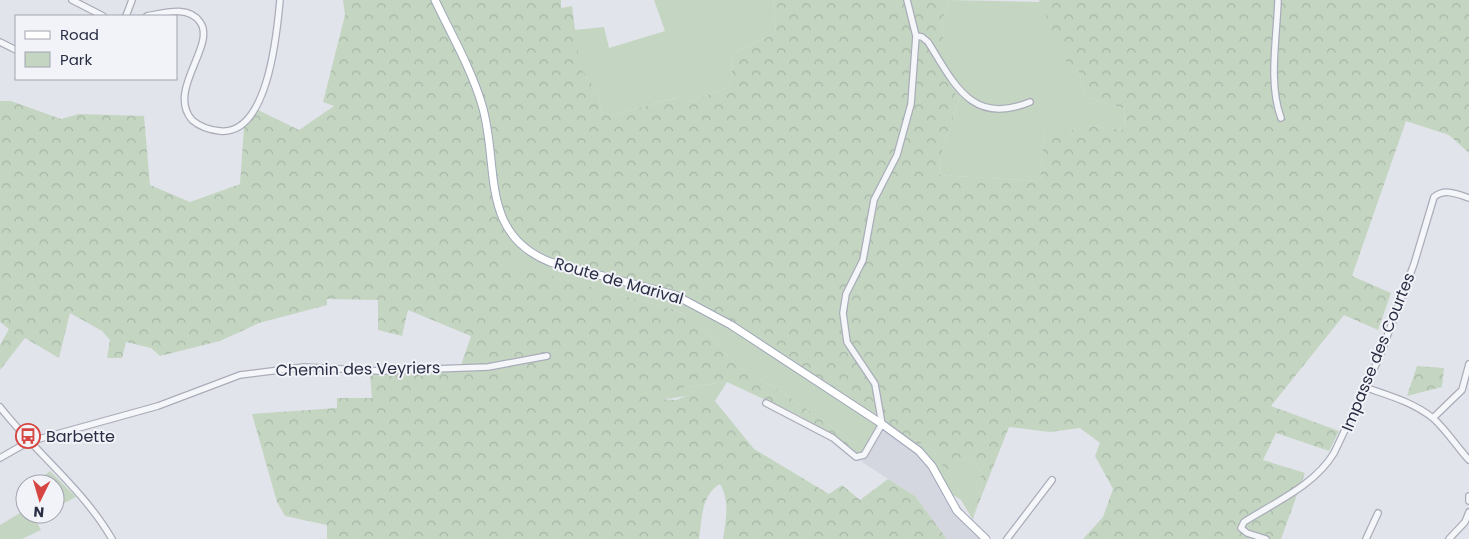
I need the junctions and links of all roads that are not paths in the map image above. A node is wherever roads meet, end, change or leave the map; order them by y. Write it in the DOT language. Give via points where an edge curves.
graph roads {
  1 [pos="72,0"];
  2 [pos="132,0"];
  3 [pos="280,0"];
  4 [pos="435,0"];
  5 [pos="907,0"];
  6 [pos="1278,0"];
  7 [pos="101,15"];
  8 [pos="126,15"];
  9 [pos="154,15"];
  10 [pos="916,36"];
  11 [pos="0,42"];
  12 [pos="15,50"];
  13 [pos="1030,102"];
  14 [pos="1281,118"];
  15 [pos="1469,198"];
  16 [pos="547,356"];
  17 [pos="1469,364"];
  18 [pos="1364,387"];
  19 [pos="766,403"];
  20 [pos="0,407"];
  21 [pos="1433,418"];
  22 [pos="882,424"];
  23 [pos="28,442"];
  24 [pos="0,458"];
  25 [pos="1469,460"];
  26 [pos="1052,480"];
  27 [pos="1469,496"];
  28 [pos="1469,501"];
  29 [pos="1378,512"];
  30 [pos="1469,512"];
  31 [pos="112,539"];
  32 [pos="986,539"];
  33 [pos="1007,539"];
  34 [pos="1266,539"];
  35 [pos="1366,539"];
  36 [pos="1449,539"];
  1 -- 7 [label="street"];
  2 -- 8 [label="street"];
  3 -- 9 [label="street" via="275,43 257,106 243,124 223,132 203,128 194,121 184,100 202,42 200,21 182,11"];
  4 -- 22 [label="main road, Route de Marival" via="482,105 499,211 519,244 550,262 660,290 692,302"];
  5 -- 10 [label="street"];
  6 -- 14 [label="street" via="1275,83 1276,106"];
  10 -- 13 [label="street" via="928,42 955,84 974,104 984,108 1014,109"];
  10 -- 22 [label="street" via="908,112 897,155 872,206 863,260 846,294 843,313 847,342 875,384"];
  11 -- 12 [label="street"];
  15 -- 18 [label="street, Impasse des Courtes" via="1449,192 1438,193 1434,197 1414,264"];
  16 -- 23 [label="street, Chemin des Veyriers" via="488,367 380,371 304,367 264,370 232,377 158,406"];
  17 -- 21 [label="street" via="1462,390"];
  18 -- 21 [label="street" via="1401,400"];
  18 -- 34 [label="street, Impasse des Courtes" via="1343,437 1319,474 1244,522 1241,528 1247,533"];
  19 -- 22 [label="street" via="832,438 856,457 864,455"];
  20 -- 23 [label="street"];
  21 -- 25 [label="street"];
  22 -- 32 [label="main road, Route de Marival" via="926,459 957,511"];
  23 -- 24 [label="street, Chemin des Veyriers"];
  23 -- 31 [label="street" via="86,503"];
  26 -- 33 [label="street"];
  27 -- 28 [label="street"];
  29 -- 35 [label="street"];
  30 -- 36 [label="street"];
}
